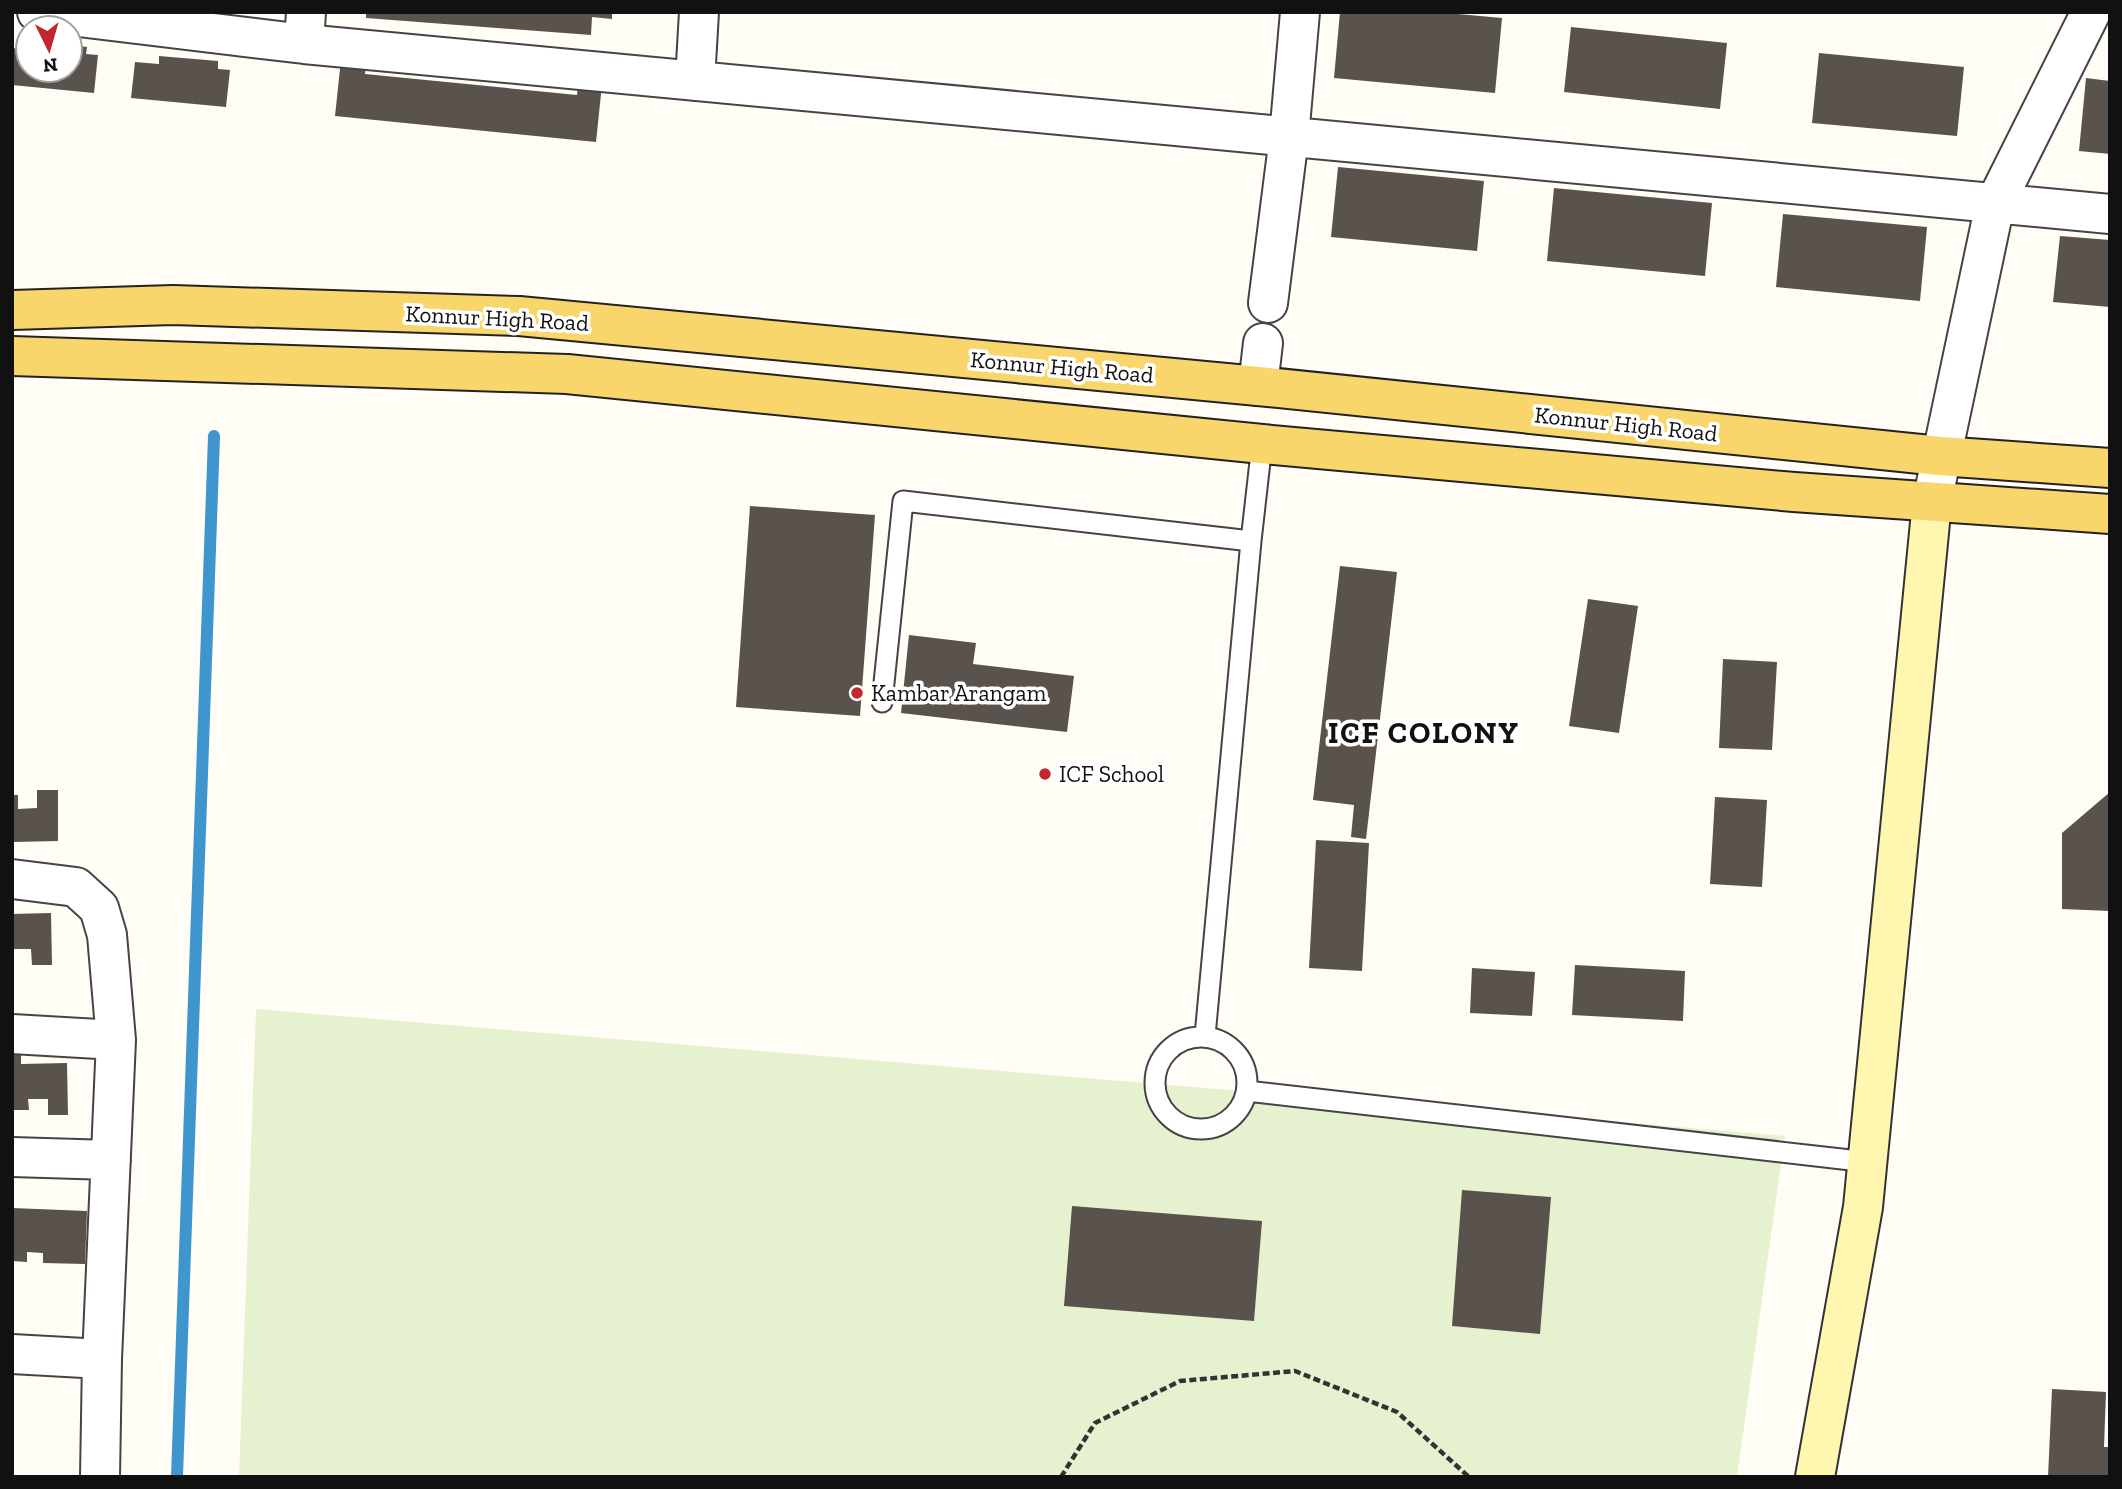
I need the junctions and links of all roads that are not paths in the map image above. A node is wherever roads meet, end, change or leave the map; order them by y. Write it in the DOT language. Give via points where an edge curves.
graph roads {
  1 [pos="37,12"];
  2 [pos="699,12"];
  3 [pos="1300,12"];
  4 [pos="2091,12"];
  5 [pos="305,28"];
  6 [pos="695,81"];
  7 [pos="1289,136"];
  8 [pos="1995,204"];
  9 [pos="2110,214"];
  10 [pos="1268,303"];
  11 [pos="12,310"];
  12 [pos="1263,343"];
  13 [pos="12,356"];
  14 [pos="1258,386"];
  15 [pos="1262,444"];
  16 [pos="1940,456"];
  17 [pos="2110,468"];
  18 [pos="1932,502"];
  19 [pos="2110,514"];
  20 [pos="1251,541"];
  21 [pos="882,702"];
  22 [pos="12,879"];
  23 [pos="12,1034"];
  24 [pos="1205,1036"];
  25 [pos="116,1040"];
  26 [pos="1247,1091"];
  27 [pos="12,1157"];
  28 [pos="111,1160"];
  29 [pos="1867,1162"];
  30 [pos="12,1354"];
  31 [pos="102,1359"];
  32 [pos="100,1477"];
  33 [pos="1815,1477"];
  1 -- 5 [label="street"];
  2 -- 6 [label="street"];
  3 -- 7 [label="street"];
  4 -- 8 [label="street"];
  5 -- 6 [label="street"];
  6 -- 7 [label="street"];
  7 -- 8 [label="street"];
  7 -- 10 [label="street"];
  8 -- 9 [label="street"];
  8 -- 16 [label="street"];
  11 -- 14 [label="main road, Konnur High Road" via="173,305 519,316"];
  12 -- 14 [label="street"];
  13 -- 15 [label="main road" via="566,374"];
  14 -- 16 [label="main road, Konnur High Road"];
  15 -- 18 [label="main road"];
  15 -- 20 [label="lane"];
  16 -- 17 [label="main road, Konnur High Road"];
  16 -- 18 [label="street"];
  18 -- 19 [label="main road"];
  18 -- 29 [label="street"];
  20 -- 21 [label="lane" via="903,501"];
  20 -- 24 [label="lane"];
  22 -- 25 [label="street" via="76,887 99,908 107,935"];
  23 -- 25 [label="street"];
  24 -- 26 [label="lane" via="1234,1049 1243,1061"];
  24 -- 26 [label="lane" via="1190,1037 1164,1054 1155,1083 1165,1111 1189,1127 1220,1125 1242,1105"];
  25 -- 28 [label="street"];
  26 -- 29 [label="lane"];
  27 -- 28 [label="street"];
  28 -- 31 [label="street"];
  29 -- 33 [label="street"];
  30 -- 31 [label="street"];
  31 -- 32 [label="street"];
}
